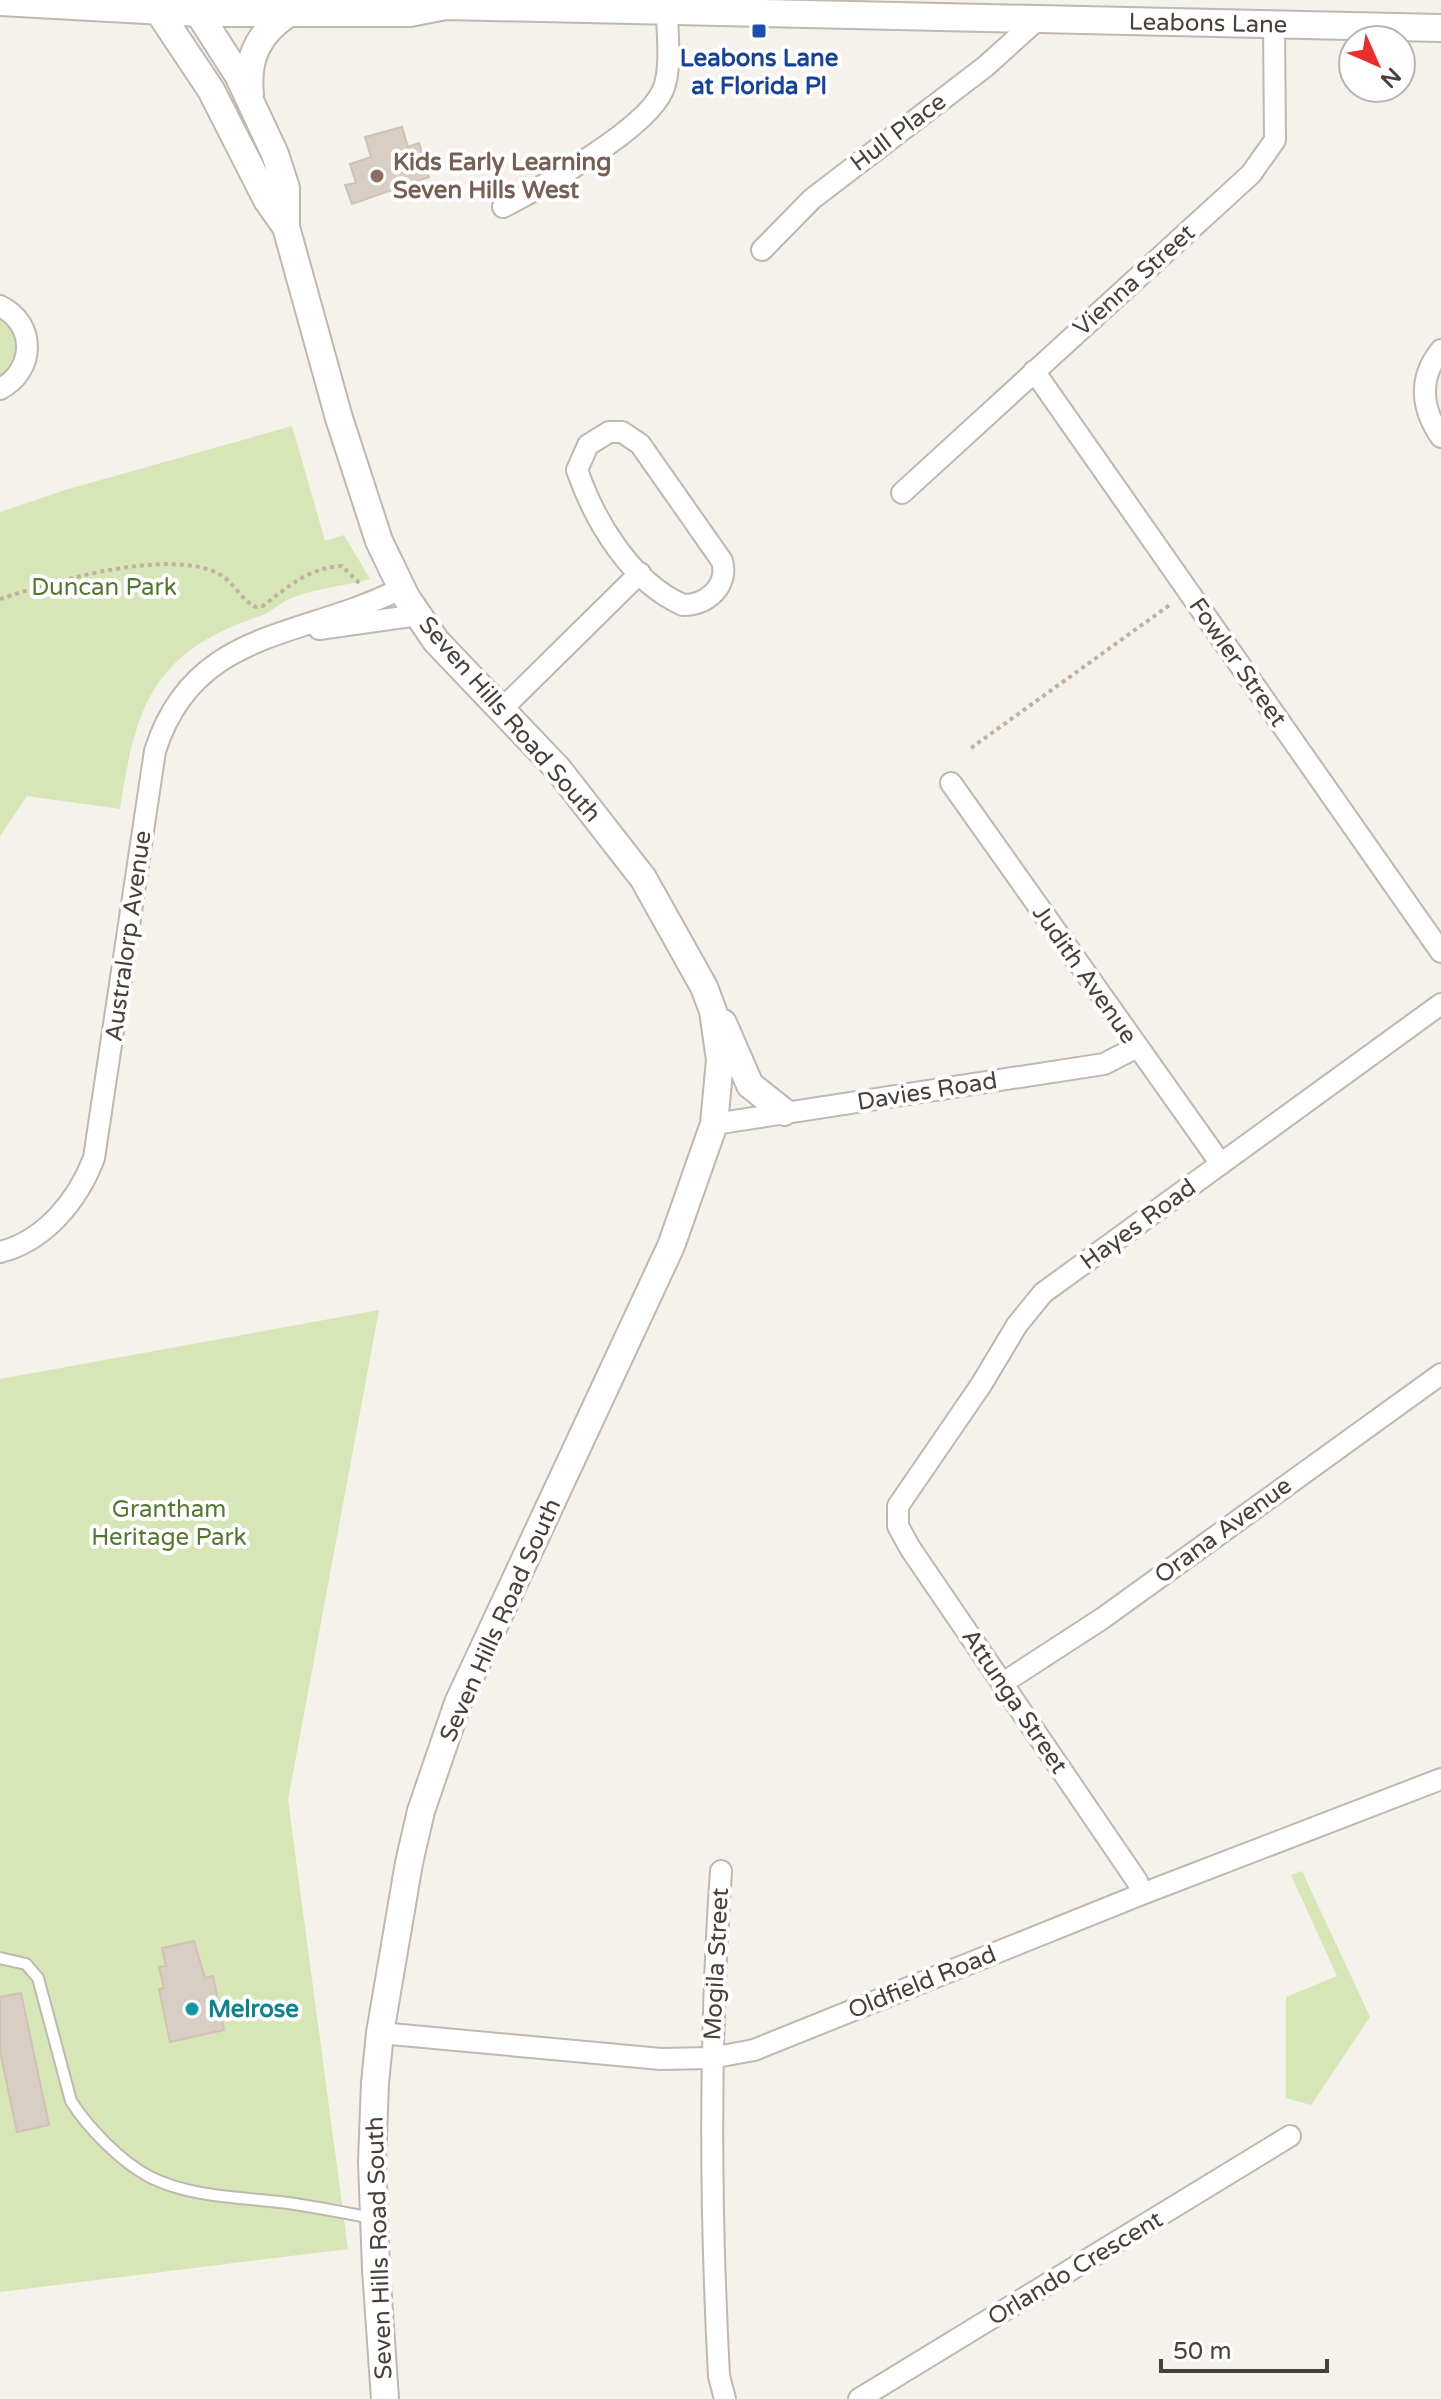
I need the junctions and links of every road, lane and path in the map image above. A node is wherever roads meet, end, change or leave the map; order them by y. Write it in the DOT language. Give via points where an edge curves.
graph roads {
  1 [pos="0,2"];
  2 [pos="437,3"];
  3 [pos="154,5"];
  4 [pos="195,7"];
  5 [pos="957,8"];
  6 [pos="667,10"];
  7 [pos="289,13"];
  8 [pos="1038,19"];
  9 [pos="1274,24"];
  10 [pos="1441,28"];
  11 [pos="251,99"];
  12 [pos="503,207"];
  13 [pos="286,227"];
  14 [pos="762,250"];
  15 [pos="0,306"];
  16 [pos="1441,350"];
  17 [pos="1034,371"];
  18 [pos="0,389"];
  19 [pos="1441,437"];
  20 [pos="902,493"];
  21 [pos="640,573"];
  22 [pos="402,588"];
  23 [pos="0,599"];
  24 [pos="375,602"];
  25 [pos="1171,604"];
  26 [pos="418,615"];
  27 [pos="275,636"];
  28 [pos="501,710"];
  29 [pos="971,748"];
  30 [pos="951,783"];
  31 [pos="1441,952"];
  32 [pos="1441,1004"];
  33 [pos="713,1011"];
  34 [pos="1137,1047"];
  35 [pos="784,1112"];
  36 [pos="714,1124"];
  37 [pos="1221,1164"];
  38 [pos="0,1252"];
  39 [pos="1441,1374"];
  40 [pos="898,1506"];
  41 [pos="1003,1683"];
  42 [pos="1441,1779"];
  43 [pos="721,1871"];
  44 [pos="1142,1894"];
  45 [pos="0,1958"];
  46 [pos="380,2033"];
  47 [pos="711,2058"];
  48 [pos="1290,2136"];
  49 [pos="375,2218"];
  50 [pos="385,2399"];
  51 [pos="725,2399"];
  52 [pos="859,2399"];
  1 -- 3 [label="street, Leabons Lane"];
  2 -- 6 [label="street, Leabons Lane"];
  2 -- 7 [label="street, Leabons Lane" via="410,13"];
  3 -- 4 [label="street, Leabons Lane"];
  3 -- 13 [label="street, Seven Hills Road South" via="211,90"];
  4 -- 7 [label="street, Leabons Lane"];
  4 -- 11 [label="street, Seven Hills Road South"];
  5 -- 6 [label="street, Leabons Lane"];
  5 -- 8 [label="street, Leabons Lane"];
  6 -- 12 [label="street" via="666,80 660,96 599,149"];
  7 -- 11 [label="street" via="270,27 252,54"];
  8 -- 9 [label="street, Leabons Lane"];
  8 -- 14 [label="street, Hull Place" via="986,66 812,199"];
  9 -- 10 [label="street, Leabons Lane"];
  9 -- 17 [label="street, Vienna Street" via="1275,140 1251,174"];
  11 -- 13 [label="street, Seven Hills Road South" via="286,188"];
  13 -- 22 [label="street, Seven Hills Road South" via="352,459 379,541"];
  15 -- 18 [label="street" via="23,327 28,352 21,372"];
  16 -- 19 [label="street" via="1423,389 1427,414"];
  17 -- 20 [label="street, Vienna Street"];
  17 -- 31 [label="street, Fowler Street"];
  21 -- 21 [label="street" via="673,601 688,605 717,590 724,573 722,561 640,444 622,432 609,432 588,445 577,470 607,533"];
  21 -- 28 [label="street"];
  22 -- 24 [label="street, Australorp Avenue"];
  22 -- 26 [label="street, Seven Hills Road South"];
  23 -- 24 [label="path" via="35,586 153,564 207,569 260,608 301,575 342,566"];
  24 -- 27 [label="street, Australorp Avenue"];
  25 -- 29 [label="path"];
  26 -- 27 [label="street, Australorp Avenue"];
  26 -- 28 [label="street, Seven Hills Road South"];
  27 -- 38 [label="street, Australorp Avenue" via="208,667 180,694 164,722 155,751 94,1158 60,1216 29,1240"];
  28 -- 33 [label="street, Seven Hills Road South" via="584,799 643,878 694,964"];
  30 -- 34 [label="street, Judith Avenue"];
  32 -- 37 [label="street, Hayes Road"];
  33 -- 35 [label="street, Seven Hills Road South" via="727,1028 750,1085"];
  33 -- 36 [label="street, Seven Hills Road South" via="720,1060"];
  34 -- 35 [label="street, Davies Road" via="1104,1064"];
  34 -- 37 [label="street, Judith Avenue"];
  35 -- 36 [label="street, Davies Road"];
  36 -- 46 [label="street, Seven Hills Road South" via="665,1260 458,1703 434,1767 409,1863"];
  37 -- 40 [label="street, Hayes Road" via="1036,1300"];
  39 -- 41 [label="street, Orana Avenue" via="1103,1618"];
  40 -- 41 [label="street, Attunga Street" via="903,1538"];
  41 -- 44 [label="street, Attunga Street"];
  42 -- 44 [label="street, Oldfield Road"];
  43 -- 47 [label="street, Mogila Street"];
  44 -- 47 [label="street, Oldfield Road" via="754,2050"];
  45 -- 49 [label="lane" via="26,1964 38,1978 78,2113 150,2177 200,2193"];
  46 -- 47 [label="street, Oldfield Road" via="645,2058"];
  46 -- 49 [label="street, Seven Hills Road South" via="372,2162"];
  47 -- 51 [label="street" via="711,2223 719,2376"];
  48 -- 52 [label="street, Orlando Crescent"];
  49 -- 50 [label="street, Seven Hills Road South"];
}
